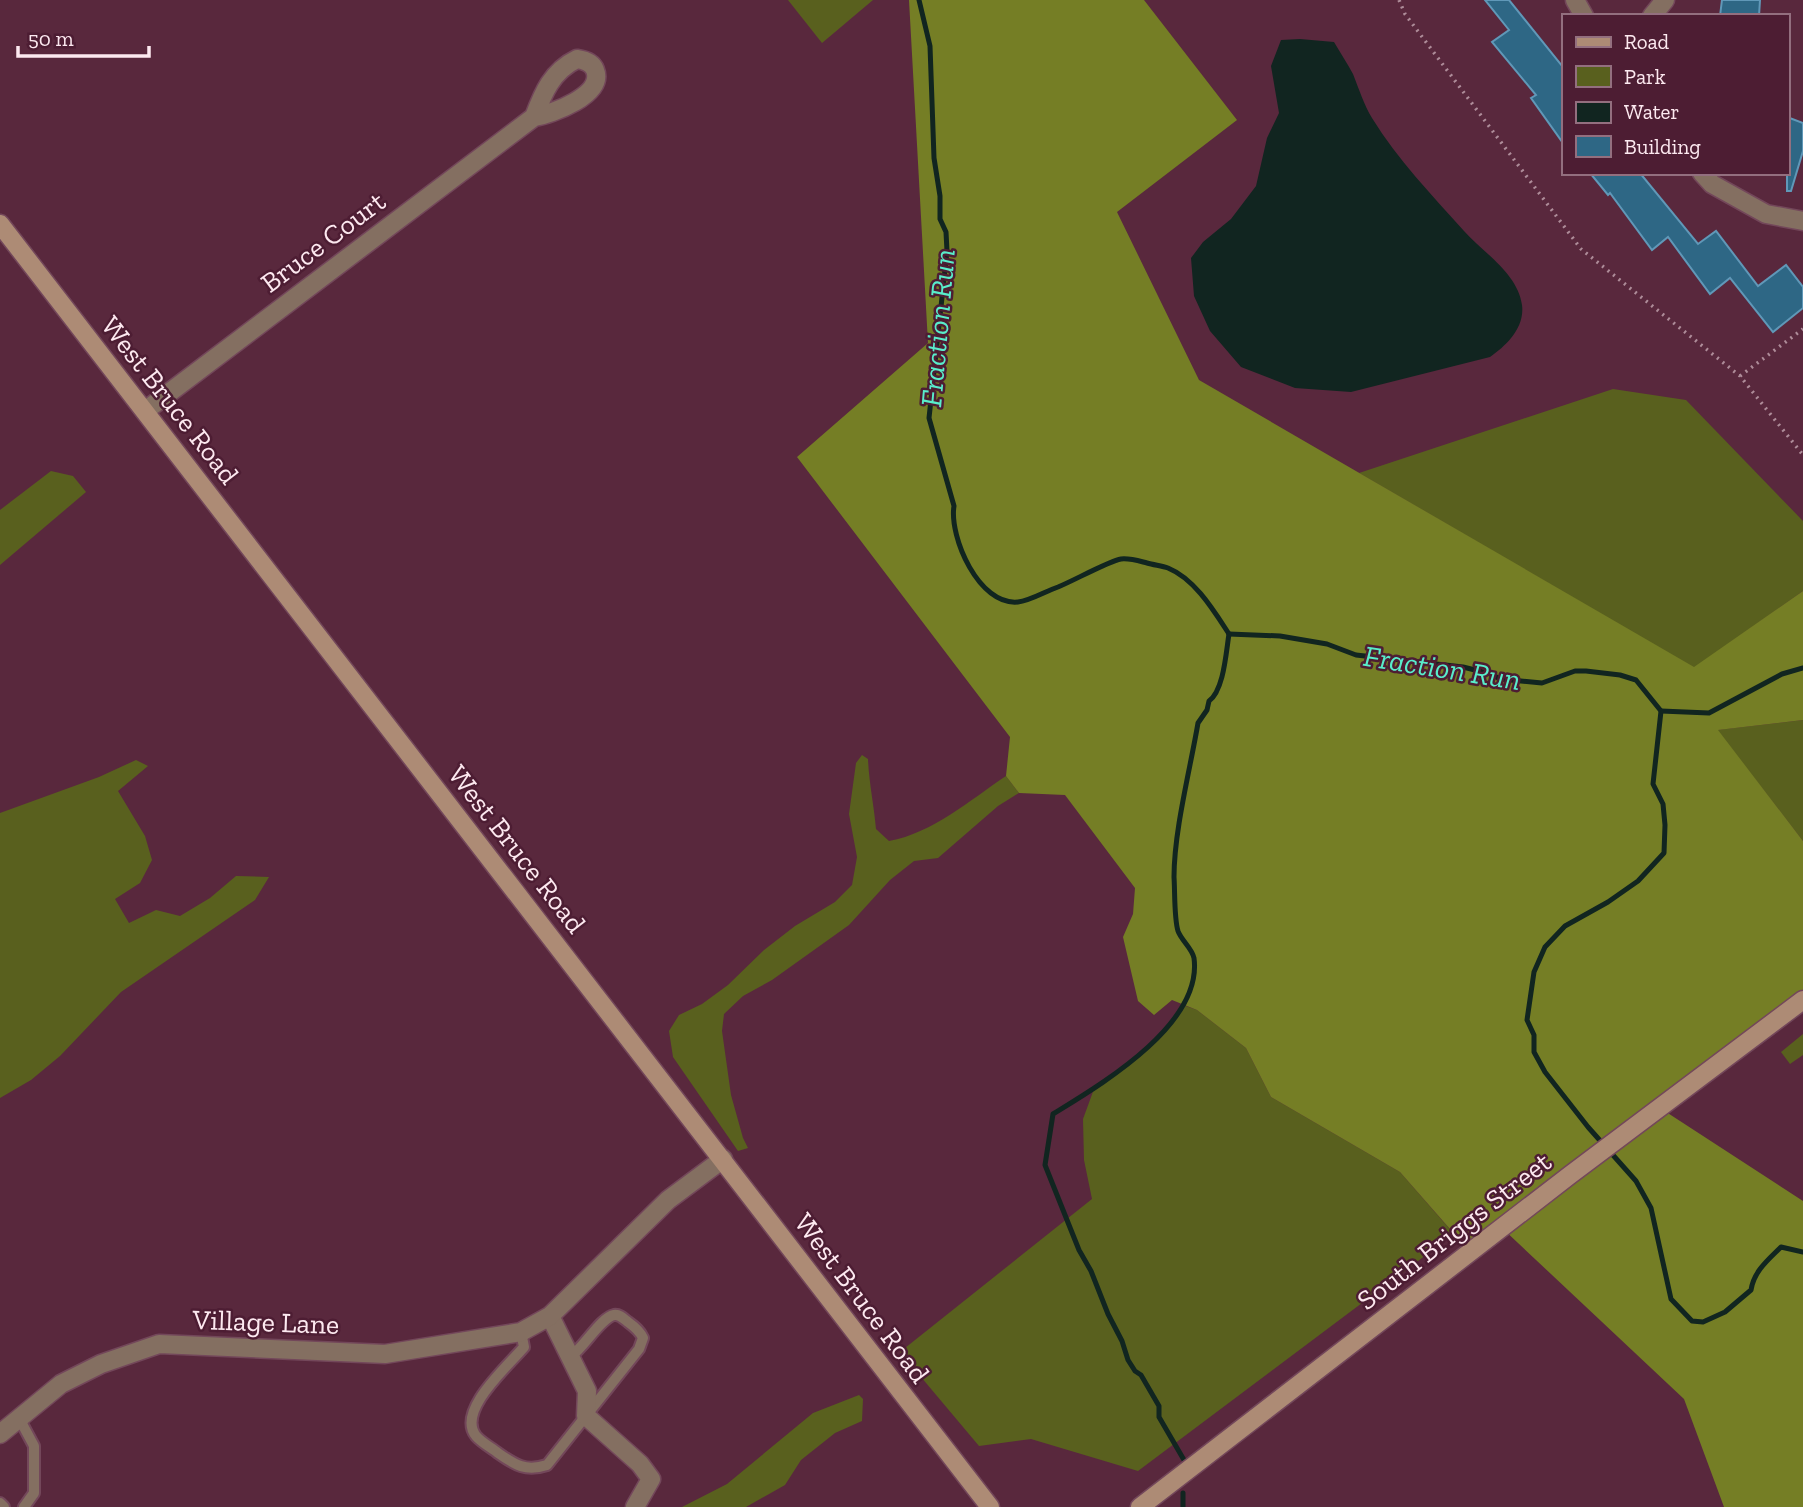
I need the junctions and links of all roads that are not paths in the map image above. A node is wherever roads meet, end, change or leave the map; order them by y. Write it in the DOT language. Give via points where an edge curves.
graph roads {
  1 [pos="1665,0"];
  2 [pos="1654,14"];
  3 [pos="534,117"];
  4 [pos="1704,175"];
  5 [pos="1803,221"];
  6 [pos="0,224"];
  7 [pos="145,411"];
  8 [pos="1803,1000"];
  9 [pos="723,1159"];
  10 [pos="550,1316"];
  11 [pos="521,1332"];
  12 [pos="570,1357"];
  13 [pos="586,1416"];
  14 [pos="19,1418"];
  15 [pos="0,1434"];
  16 [pos="24,1507"];
  17 [pos="635,1507"];
  18 [pos="990,1507"];
  19 [pos="1140,1507"];
  1 -- 2 [label="street"];
  3 -- 7 [label="street, Bruce Court"];
  4 -- 5 [label="street" via="1766,214"];
  6 -- 7 [label="street, West Bruce Road"];
  7 -- 9 [label="street, West Bruce Road"];
  8 -- 19 [label="street, South Briggs Street"];
  9 -- 10 [label="street, Village Lane" via="668,1200"];
  9 -- 18 [label="street, West Bruce Road"];
  10 -- 11 [label="street, Village Lane"];
  10 -- 12 [label="street"];
  11 -- 13 [label="lane" via="524,1347 475,1404 470,1423 477,1436 517,1467 534,1469 547,1465"];
  11 -- 14 [label="street, Village Lane" via="384,1354 159,1344 61,1384"];
  12 -- 13 [label="street" via="587,1391"];
  12 -- 13 [label="lane" via="613,1315 620,1315 643,1338"];
  13 -- 17 [label="street" via="651,1479"];
  14 -- 15 [label="street, Village Lane"];
  14 -- 16 [label="lane" via="34,1446 34,1493"];
}
